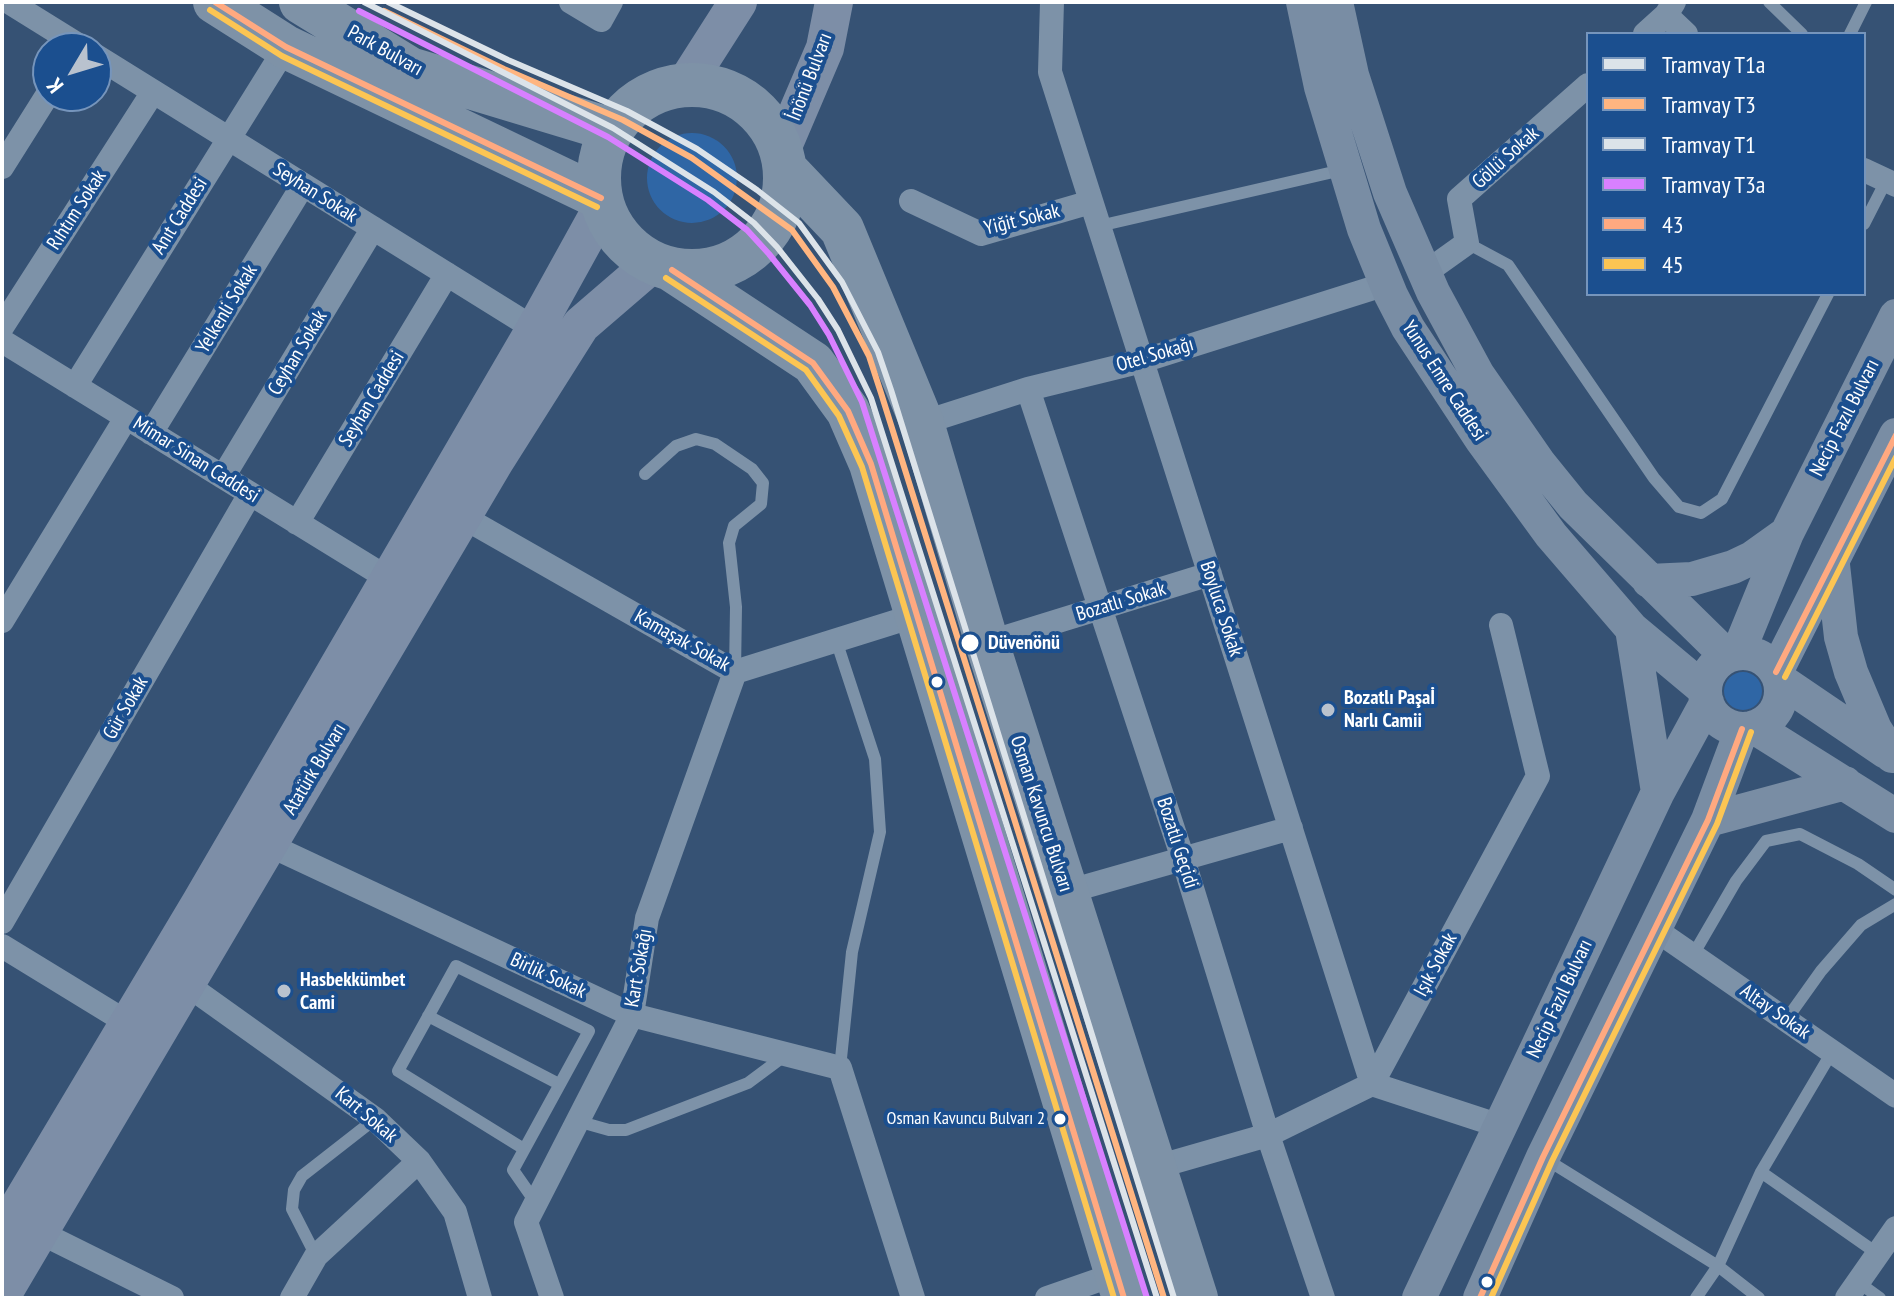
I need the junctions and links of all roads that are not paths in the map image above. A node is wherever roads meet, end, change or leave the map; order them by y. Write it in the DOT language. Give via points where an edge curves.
graph roads {
  1 [pos="9,2"];
  2 [pos="215,2"];
  3 [pos="301,2"];
  4 [pos="571,2"];
  5 [pos="738,2"];
  6 [pos="834,2"];
  7 [pos="1052,2"];
  8 [pos="1303,2"];
  9 [pos="1336,2"];
  10 [pos="1769,2"];
  11 [pos="1866,2"];
  12 [pos="1670,9"];
  13 [pos="606,11"];
  14 [pos="57,32"];
  15 [pos="1647,32"];
  16 [pos="1685,32"];
  17 [pos="1800,32"];
  18 [pos="1851,32"];
  19 [pos="286,47"];
  20 [pos="112,66"];
  21 [pos="685,85"];
  22 [pos="1586,87"];
  23 [pos="153,92"];
  24 [pos="37,112"];
  25 [pos="612,130"];
  26 [pos="229,139"];
  27 [pos="783,160"];
  28 [pos="2,167"];
  29 [pos="1345,170"];
  30 [pos="1866,171"];
  31 [pos="1891,183"];
  32 [pos="303,185"];
  33 [pos="911,201"];
  34 [pos="602,202"];
  35 [pos="1091,202"];
  36 [pos="1866,221"];
  37 [pos="1099,226"];
  38 [pos="373,228"];
  39 [pos="1467,243"];
  40 [pos="662,266"];
  41 [pos="1425,273"];
  42 [pos="447,274"];
  43 [pos="1386,284"];
  44 [pos="1827,296"];
  45 [pos="1896,316"];
  46 [pos="2,327"];
  47 [pos="535,329"];
  48 [pos="2,341"];
  49 [pos="1142,361"];
  50 [pos="75,386"];
  51 [pos="1028,389"];
  52 [pos="126,418"];
  53 [pos="922,423"];
  54 [pos="151,433"];
  55 [pos="1896,435"];
  56 [pos="645,474"];
  57 [pos="223,477"];
  58 [pos="250,494"];
  59 [pos="463,517"];
  60 [pos="297,523"];
  61 [pos="1787,533"];
  62 [pos="1833,565"];
  63 [pos="1210,574"];
  64 [pos="389,579"];
  65 [pos="1649,581"];
  66 [pos="1099,608"];
  67 [pos="917,615"];
  68 [pos="2,621"];
  69 [pos="1501,625"];
  70 [pos="1632,629"];
  71 [pos="836,640"];
  72 [pos="987,643"];
  73 [pos="1732,654"];
  74 [pos="735,672"];
  75 [pos="1778,676"];
  76 [pos="1706,696"];
  77 [pos="1748,728"];
  78 [pos="1894,758"];
  79 [pos="1845,783"];
  80 [pos="1658,792"];
  81 [pos="1896,816"];
  82 [pos="1708,820"];
  83 [pos="1291,828"];
  84 [pos="269,845"];
  85 [pos="1183,859"];
  86 [pos="1896,890"];
  87 [pos="1066,892"];
  88 [pos="1896,904"];
  89 [pos="2,922"];
  90 [pos="1653,928"];
  91 [pos="2,946"];
  92 [pos="1693,955"];
  93 [pos="186,984"];
  94 [pos="632,1015"];
  95 [pos="428,1016"];
  96 [pos="1786,1020"];
  97 [pos="128,1023"];
  98 [pos="1832,1052"];
  99 [pos="787,1054"];
  100 [pos="840,1068"];
  101 [pos="559,1084"];
  102 [pos="1372,1084"];
  103 [pos="1896,1096"];
  104 [pos="375,1119"];
  105 [pos="577,1121"];
  106 [pos="1500,1126"];
  107 [pos="1268,1135"];
  108 [pos="524,1149"];
  109 [pos="1543,1157"];
  110 [pos="419,1161"];
  111 [pos="1153,1168"];
  112 [pos="1761,1172"];
  113 [pos="536,1203"];
  114 [pos="1896,1228"];
  115 [pos="39,1232"];
  116 [pos="2,1235"];
  117 [pos="1878,1254"];
  118 [pos="316,1256"];
  119 [pos="1718,1266"];
  120 [pos="1120,1286"];
  121 [pos="1853,1290"];
  122 [pos="2,1295"];
  123 [pos="172,1298"];
  124 [pos="292,1298"];
  125 [pos="480,1298"];
  126 [pos="552,1298"];
  127 [pos="913,1298"];
  128 [pos="1047,1298"];
  129 [pos="1196,1298"];
  130 [pos="1323,1298"];
  131 [pos="1419,1298"];
  132 [pos="1480,1298"];
  133 [pos="1696,1298"];
  134 [pos="1759,1298"];
  135 [pos="1880,1298"];
  1 -- 14 [label="street, Seyhan Sokak"];
  2 -- 19 [label="highway, Park Bulvarı"];
  3 -- 25 [label="highway, Park Bulvarı" via="410,69"];
  4 -- 13 [label="street"];
  5 -- 21 [label="main road"];
  6 -- 27 [label="main road, İnönü Bulvarı" via="825,48"];
  7 -- 35 [label="street, Boyluca Sokak" via="1050,72"];
  8 -- 29 [label="street, Yunus Emre Caddesi"];
  9 -- 41 [label="street, Yunus Emre Caddesi" via="1370,134"];
  10 -- 17 [label="lane"];
  11 -- 18 [label="lane"];
  12 -- 15 [label="street"];
  12 -- 16 [label="street"];
  19 -- 26 [label="street, Anıt Caddesi"];
  19 -- 34 [label="highway, Park Bulvarı"];
  20 -- 23 [label="street, Seyhan Sokak"];
  21 -- 25 [label="highway" via="638,102"];
  21 -- 27 [label="highway" via="712,87 748,103 774,133"];
  22 -- 39 [label="street, Göllü Sokak" via="1459,199"];
  23 -- 26 [label="street, Seyhan Sokak"];
  23 -- 46 [label="street, Rıhtım Sokak"];
  24 -- 28 [label="street"];
  25 -- 34 [label="highway" via="599,167"];
  26 -- 32 [label="street, Seyhan Sokak"];
  26 -- 50 [label="street, Anıt Caddesi"];
  27 -- 40 [label="highway" via="783,198 773,226 746,255 711,270"];
  27 -- 53 [label="highway, Osman Kavuncu Bulvarı" via="842,229"];
  29 -- 37 [label="lane"];
  29 -- 43 [label="street, Yunus Emre Caddesi"];
  30 -- 31 [label="street"];
  31 -- 36 [label="lane"];
  32 -- 38 [label="street, Seyhan Sokak"];
  32 -- 54 [label="street, Yelkenli Sokak"];
  33 -- 35 [label="street, Yiğit Sokak" via="981,234"];
  34 -- 40 [label="highway" via="622,240"];
  34 -- 47 [label="main road, Atatürk Bulvarı"];
  35 -- 37 [label="street, Boyluca Sokak"];
  37 -- 49 [label="street, Boyluca Sokak"];
  38 -- 42 [label="street, Seyhan Sokak"];
  38 -- 57 [label="street, Ceyhan Sokak"];
  39 -- 41 [label="street"];
  39 -- 44 [label="lane" via="1508,265 1654,478 1679,507 1701,513 1722,499"];
  40 -- 59 [label="main road, Atatürk Bulvarı" via="581,325"];
  40 -- 67 [label="highway" via="813,363 848,411 871,464"];
  41 -- 65 [label="street, Yunus Emre Caddesi" via="1478,375 1539,463"];
  42 -- 47 [label="street, Seyhan Sokak"];
  42 -- 60 [label="street, Seyhan Caddesi"];
  43 -- 49 [label="street, Otel Sokağı"];
  43 -- 70 [label="street, Yunus Emre Caddesi" via="1428,359 1514,486"];
  45 -- 61 [label="street, Necip Fazıl Bulvarı"];
  47 -- 64 [label="main road, Atatürk Bulvarı"];
  48 -- 50 [label="street, Mimar Sinan Caddesi"];
  49 -- 51 [label="street, Otel Sokağı"];
  49 -- 63 [label="street, Boyluca Sokak"];
  50 -- 52 [label="street, Mimar Sinan Caddesi"];
  51 -- 53 [label="street, Otel Sokağı"];
  51 -- 66 [label="street, Bozatlı Geçidi"];
  52 -- 54 [label="street, Mimar Sinan Caddesi"];
  52 -- 68 [label="street"];
  53 -- 72 [label="highway, Osman Kavuncu Bulvarı"];
  54 -- 57 [label="street, Mimar Sinan Caddesi"];
  55 -- 62 [label="street"];
  56 -- 74 [label="lane" via="676,446 696,439 715,444 763,483 761,504 734,526 729,543 736,607"];
  57 -- 58 [label="street, Mimar Sinan Caddesi"];
  58 -- 60 [label="street, Mimar Sinan Caddesi"];
  58 -- 89 [label="street, Gür Sokak"];
  59 -- 74 [label="street, Kamaşak Sokak"];
  59 -- 84 [label="main road, Atatürk Bulvarı"];
  60 -- 64 [label="street, Mimar Sinan Caddesi"];
  61 -- 65 [label="street" via="1733,567 1692,579"];
  61 -- 73 [label="street, Necip Fazıl Bulvarı"];
  62 -- 75 [label="street"];
  62 -- 78 [label="street" via="1841,637 1851,672 1875,729"];
  63 -- 66 [label="street, Bozatlı Sokak"];
  63 -- 83 [label="street, Boyluca Sokak"];
  64 -- 97 [label="main road, Atatürk Bulvarı"];
  65 -- 73 [label="street, Yunus Emre Caddesi"];
  66 -- 72 [label="street, Bozatlı Sokak"];
  66 -- 85 [label="street, Bozatlı Geçidi"];
  67 -- 71 [label="street, Kamaşak Sokak"];
  67 -- 120 [label="highway"];
  69 -- 102 [label="street, Işık Sokak" via="1538,776"];
  70 -- 76 [label="street, Yunus Emre Caddesi"];
  70 -- 80 [label="street"];
  71 -- 74 [label="street, Kamaşak Sokak"];
  71 -- 100 [label="lane" via="875,759 880,832 852,952"];
  72 -- 87 [label="highway, Osman Kavuncu Bulvarı"];
  73 -- 75 [label="street" via="1760,657"];
  73 -- 76 [label="street" via="1711,670"];
  74 -- 94 [label="street, Kart Sokağı" via="647,918"];
  75 -- 77 [label="street" via="1779,705 1773,715"];
  75 -- 78 [label="street"];
  76 -- 77 [label="street" via="1720,721"];
  76 -- 80 [label="street, Necip Fazıl Bulvarı"];
  77 -- 79 [label="street"];
  77 -- 82 [label="street"];
  79 -- 81 [label="street"];
  79 -- 82 [label="street"];
  80 -- 106 [label="street, Necip Fazıl Bulvarı"];
  82 -- 90 [label="street"];
  83 -- 85 [label="street"];
  83 -- 102 [label="street, Boyluca Sokak"];
  84 -- 93 [label="main road, Atatürk Bulvarı"];
  84 -- 94 [label="street, Birlik Sokak"];
  85 -- 87 [label="street"];
  85 -- 107 [label="street, Bozatlı Geçidi"];
  86 -- 92 [label="lane" via="1800,834 1766,841"];
  87 -- 111 [label="highway, Osman Kavuncu Bulvarı"];
  88 -- 96 [label="lane" via="1861,925"];
  90 -- 92 [label="street, Altay Sokak"];
  90 -- 109 [label="street"];
  91 -- 97 [label="street"];
  92 -- 96 [label="street, Altay Sokak"];
  93 -- 104 [label="street, Kart Sokak"];
  93 -- 115 [label="main road, Atatürk Bulvarı"];
  94 -- 99 [label="street, Birlik Sokak"];
  94 -- 105 [label="street, Kart Sokağı"];
  95 -- 101 [label="lane"];
  95 -- 101 [label="lane" via="456,966 589,1031"];
  95 -- 108 [label="lane" via="398,1071"];
  96 -- 98 [label="street, Altay Sokak"];
  97 -- 116 [label="main road, Atatürk Bulvarı"];
  98 -- 103 [label="street, Altay Sokak"];
  98 -- 112 [label="lane"];
  99 -- 100 [label="street, Birlik Sokak"];
  99 -- 105 [label="lane" via="748,1083 626,1130"];
  100 -- 127 [label="street"];
  101 -- 108 [label="lane"];
  102 -- 106 [label="street"];
  102 -- 107 [label="street"];
  104 -- 110 [label="street, Kart Sokak"];
  104 -- 118 [label="lane" via="302,1176 294,1190 292,1209"];
  105 -- 113 [label="street, Kart Sokağı"];
  106 -- 131 [label="street, Necip Fazıl Bulvarı"];
  107 -- 111 [label="street"];
  107 -- 130 [label="street, Bozatlı Geçidi"];
  108 -- 113 [label="lane" via="513,1170"];
  109 -- 119 [label="lane"];
  109 -- 132 [label="street"];
  110 -- 118 [label="street"];
  110 -- 125 [label="street, Kart Sokak" via="455,1212"];
  111 -- 129 [label="highway, Osman Kavuncu Bulvarı"];
  112 -- 117 [label="lane"];
  112 -- 119 [label="lane"];
  113 -- 126 [label="street, Kart Sokağı" via="526,1222"];
  114 -- 117 [label="street"];
  115 -- 122 [label="main road, Atatürk Bulvarı"];
  115 -- 123 [label="street"];
  117 -- 121 [label="street"];
  118 -- 124 [label="street"];
  119 -- 133 [label="lane"];
  119 -- 134 [label="lane"];
  120 -- 128 [label="street"];
  121 -- 135 [label="lane"];
}
